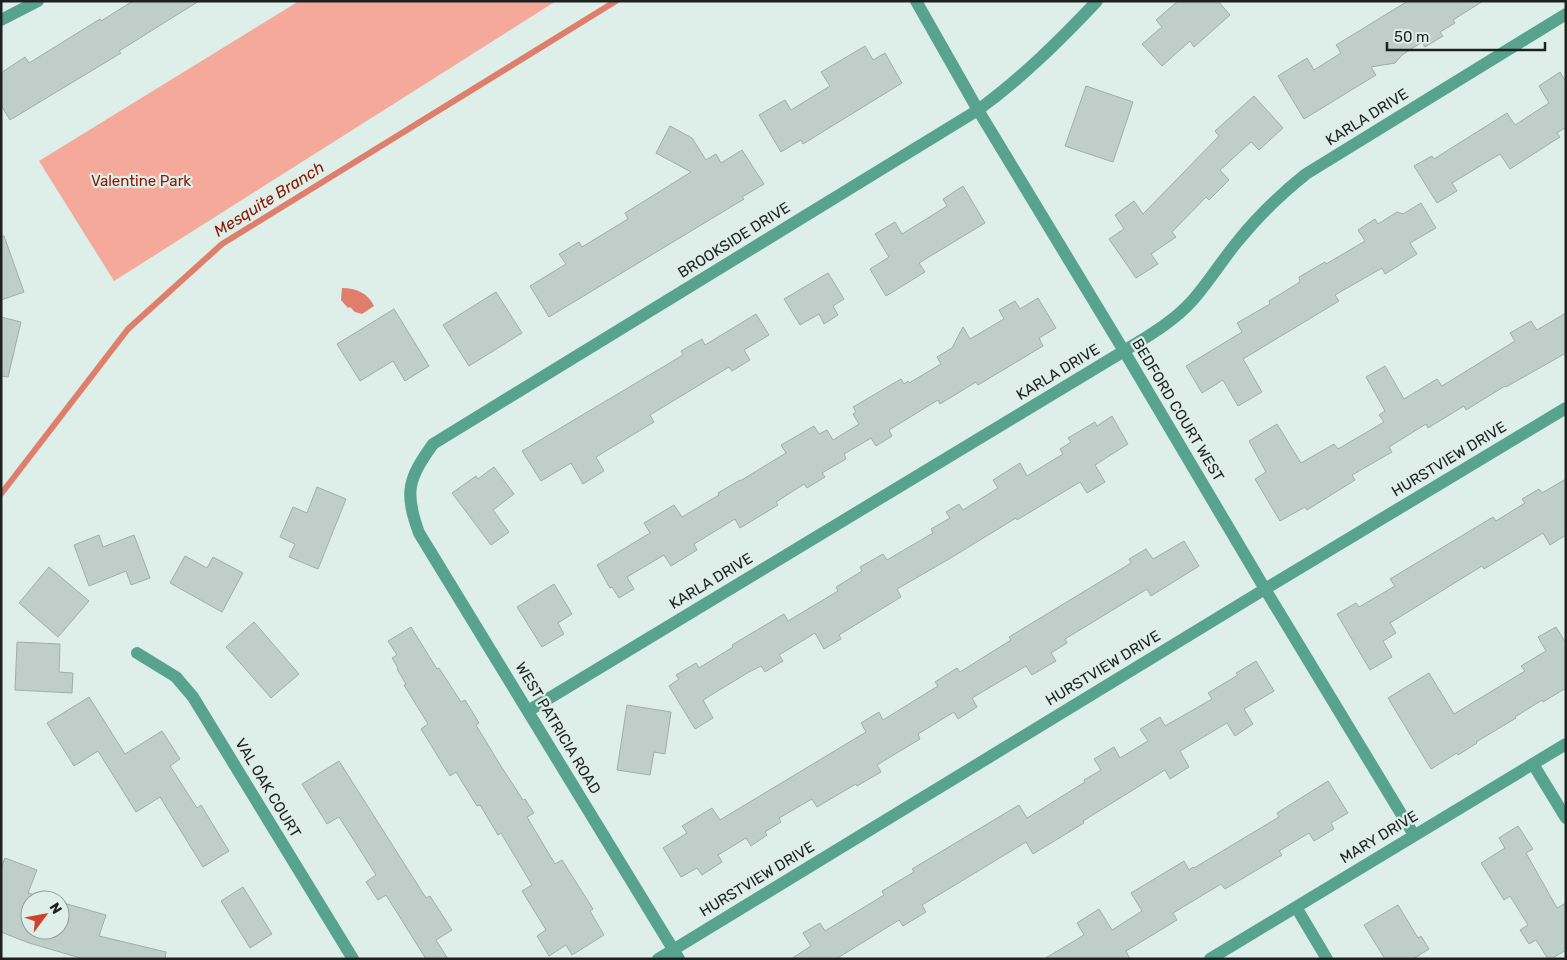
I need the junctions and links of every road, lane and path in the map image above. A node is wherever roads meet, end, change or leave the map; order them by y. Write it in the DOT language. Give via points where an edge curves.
graph roads {
  1 [pos="38,1"];
  2 [pos="916,1"];
  3 [pos="1097,1"];
  4 [pos="1566,14"];
  5 [pos="1,20"];
  6 [pos="978,110"];
  7 [pos="1124,351"];
  8 [pos="1566,408"];
  9 [pos="412,512"];
  10 [pos="1265,588"];
  11 [pos="137,653"];
  12 [pos="528,711"];
  13 [pos="1566,744"];
  14 [pos="1532,764"];
  15 [pos="1566,818"];
  16 [pos="1414,835"];
  17 [pos="1296,907"];
  18 [pos="676,954"];
  19 [pos="353,959"];
  20 [pos="658,959"];
  21 [pos="1210,959"];
  22 [pos="1327,959"];
  1 -- 5 [label="street"];
  2 -- 6 [label="street, BEDFORD COURT WEST"];
  3 -- 6 [label="street, BROOKSIDE DRIVE" via="1061,39"];
  4 -- 7 [label="street, KARLA DRIVE" via="1306,174 1252,224 1191,302 1164,326"];
  6 -- 7 [label="street, BEDFORD COURT WEST"];
  6 -- 9 [label="street, BROOKSIDE DRIVE" via="433,444 417,466 409,490"];
  7 -- 10 [label="street, BEDFORD COURT WEST"];
  7 -- 12 [label="street, KARLA DRIVE"];
  8 -- 10 [label="street, HURSTVIEW DRIVE"];
  9 -- 12 [label="street, WEST PATRICIA ROAD" via="419,533"];
  10 -- 16 [label="street, BEDFORD COURT WEST"];
  10 -- 18 [label="street, HURSTVIEW DRIVE"];
  11 -- 19 [label="street, VAL OAK COURT" via="176,677 193,697"];
  12 -- 18 [label="street, WEST PATRICIA ROAD"];
  13 -- 14 [label="street, MARY DRIVE"];
  14 -- 15 [label="street"];
  14 -- 16 [label="street, MARY DRIVE"];
  16 -- 17 [label="street, MARY DRIVE"];
  17 -- 21 [label="street, MARY DRIVE"];
  17 -- 22 [label="street"];
  18 -- 20 [label="street, HURSTVIEW DRIVE"];
}
